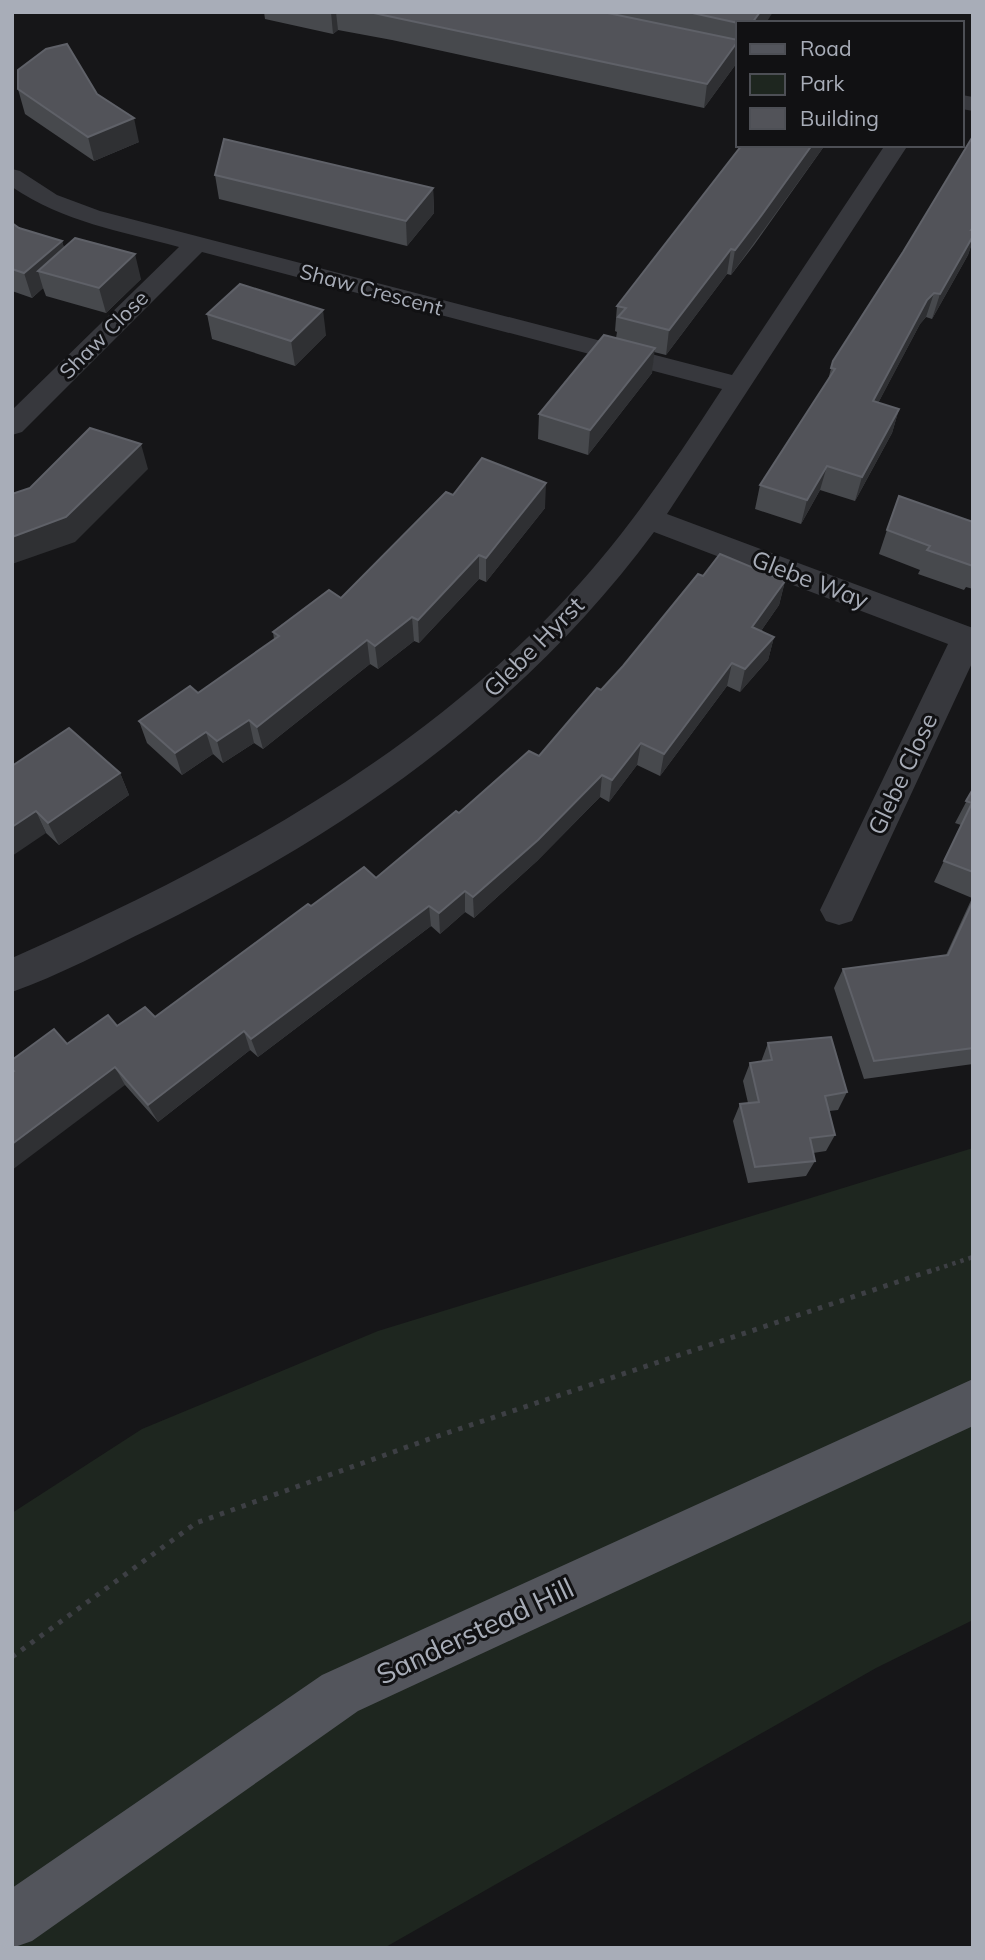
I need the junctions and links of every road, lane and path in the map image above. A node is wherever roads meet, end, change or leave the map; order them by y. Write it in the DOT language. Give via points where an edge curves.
graph roads {
  1 [pos="896,147"];
  2 [pos="12,176"];
  3 [pos="196,244"];
  4 [pos="738,385"];
  5 [pos="12,426"];
  6 [pos="647,518"];
  7 [pos="970,640"];
  8 [pos="839,910"];
  9 [pos="12,976"];
  10 [pos="973,1256"];
  11 [pos="973,1402"];
  12 [pos="12,1657"];
  13 [pos="12,1921"];
  1 -- 4 [label="street, Glebe Hyrst"];
  2 -- 3 [label="street, Shaw Crescent" via="61,206"];
  3 -- 4 [label="street, Shaw Crescent"];
  3 -- 5 [label="street, Shaw Close"];
  4 -- 6 [label="street, Glebe Hyrst"];
  6 -- 7 [label="street, Glebe Way"];
  6 -- 9 [label="street, Glebe Hyrst" via="537,648 406,759 240,866"];
  7 -- 8 [label="street, Glebe Close"];
  10 -- 12 [label="path" via="435,1437 196,1523"];
  11 -- 13 [label="main road, Sanderstead Hill" via="340,1693"];
}
